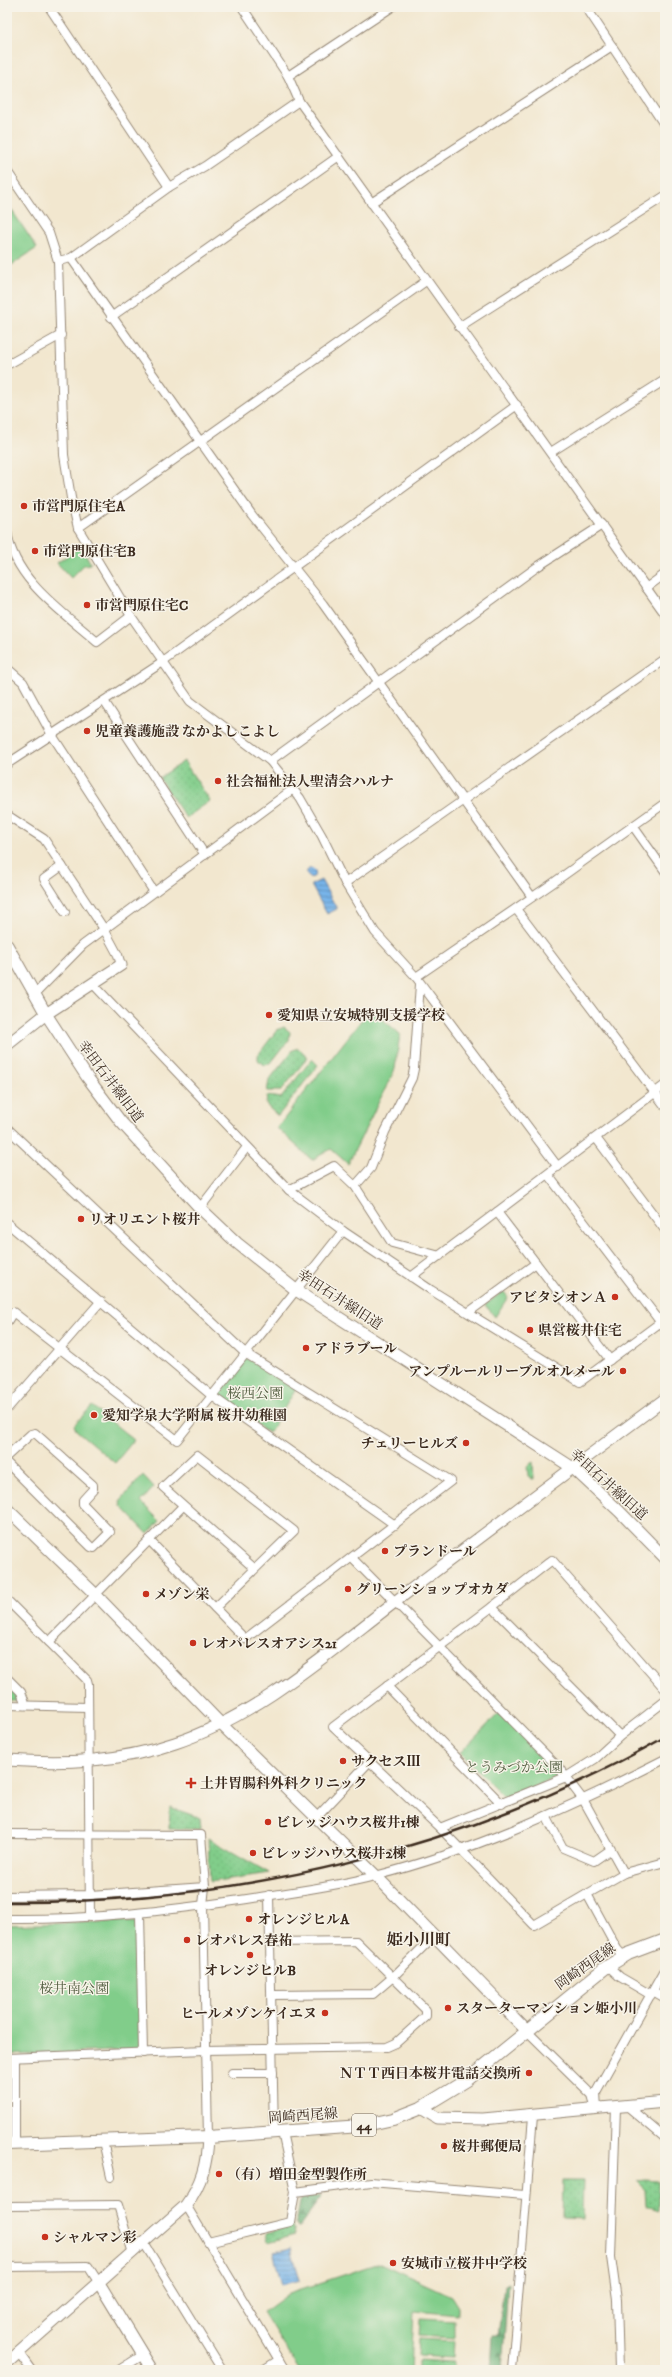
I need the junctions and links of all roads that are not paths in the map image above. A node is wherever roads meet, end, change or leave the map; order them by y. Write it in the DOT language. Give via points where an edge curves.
graph roads {
  1 [pos="49,7"];
  2 [pos="242,7"];
  3 [pos="392,7"];
  4 [pos="586,7"];
  5 [pos="612,46"];
  6 [pos="288,76"];
  7 [pos="299,101"];
  8 [pos="665,126"];
  9 [pos="339,156"];
  10 [pos="7,171"];
  11 [pos="169,187"];
  12 [pos="665,196"];
  13 [pos="371,203"];
  14 [pos="71,258"];
  15 [pos="58,260"];
  16 [pos="426,281"];
  17 [pos="112,318"];
  18 [pos="459,327"];
  19 [pos="61,336"];
  20 [pos="7,365"];
  21 [pos="665,380"];
  22 [pos="517,405"];
  23 [pos="201,441"];
  24 [pos="551,452"];
  25 [pos="602,525"];
  26 [pos="78,528"];
  27 [pos="7,532"];
  28 [pos="8,550"];
  29 [pos="293,566"];
  30 [pos="665,574"];
  31 [pos="646,588"];
  32 [pos="665,614"];
  33 [pos="131,616"];
  34 [pos="665,659"];
  35 [pos="162,662"];
  36 [pos="7,668"];
  37 [pos="379,682"];
  38 [pos="104,701"];
  39 [pos="52,734"];
  40 [pos="270,761"];
  41 [pos="7,764"];
  42 [pos="293,789"];
  43 [pos="463,799"];
  44 [pos="665,803"];
  45 [pos="7,816"];
  46 [pos="633,826"];
  47 [pos="205,855"];
  48 [pos="62,866"];
  49 [pos="665,871"];
  50 [pos="345,883"];
  51 [pos="154,892"];
  52 [pos="532,896"];
  53 [pos="516,909"];
  54 [pos="65,912"];
  55 [pos="104,929"];
  56 [pos="7,945"];
  57 [pos="121,965"];
  58 [pos="418,980"];
  59 [pos="93,984"];
  60 [pos="35,994"];
  61 [pos="46,1014"];
  62 [pos="7,1046"];
  63 [pos="665,1085"];
  64 [pos="655,1093"];
  65 [pos="665,1106"];
  66 [pos="7,1128"];
  67 [pos="596,1138"];
  68 [pos="247,1147"];
  69 [pos="558,1167"];
  70 [pos="548,1175"];
  71 [pos="355,1186"];
  72 [pos="289,1190"];
  73 [pos="200,1208"];
  74 [pos="497,1212"];
  75 [pos="7,1223"];
  76 [pos="665,1230"];
  77 [pos="343,1231"];
  78 [pos="440,1256"];
  79 [pos="536,1263"];
  80 [pos="411,1277"];
  81 [pos="296,1290"];
  82 [pos="101,1301"];
  83 [pos="10,1310"];
  84 [pos="469,1312"];
  85 [pos="7,1322"];
  86 [pos="664,1323"];
  87 [pos="60,1348"];
  88 [pos="245,1353"];
  89 [pos="610,1360"];
  90 [pos="212,1396"];
  91 [pos="665,1399"];
  92 [pos="7,1409"];
  93 [pos="7,1456"];
  94 [pos="7,1463"];
  95 [pos="572,1468"];
  96 [pos="182,1507"];
  97 [pos="7,1509"];
  98 [pos="395,1525"];
  99 [pos="149,1540"];
  100 [pos="352,1558"];
  101 [pos="665,1558"];
  102 [pos="256,1569"];
  103 [pos="95,1594"];
  104 [pos="7,1600"];
  105 [pos="396,1602"];
  106 [pos="492,1606"];
  107 [pos="215,1608"];
  108 [pos="49,1642"];
  109 [pos="440,1646"];
  110 [pos="7,1678"];
  111 [pos="387,1686"];
  112 [pos="665,1689"];
  113 [pos="665,1701"];
  114 [pos="7,1705"];
  115 [pos="26,1705"];
  116 [pos="87,1707"];
  117 [pos="221,1724"];
  118 [pos="620,1736"];
  119 [pos="665,1759"];
  120 [pos="7,1760"];
  121 [pos="88,1761"];
  122 [pos="369,1762"];
  123 [pos="566,1777"];
  124 [pos="584,1800"];
  125 [pos="502,1804"];
  126 [pos="546,1816"];
  127 [pos="317,1817"];
  128 [pos="440,1828"];
  129 [pos="89,1833"];
  130 [pos="7,1834"];
  131 [pos="460,1849"];
  132 [pos="610,1850"];
  133 [pos="665,1862"];
  134 [pos="624,1873"];
  135 [pos="376,1876"];
  136 [pos="205,1887"];
  137 [pos="90,1894"];
  138 [pos="587,1894"];
  139 [pos="270,1895"];
  140 [pos="7,1896"];
  141 [pos="203,1905"];
  142 [pos="140,1913"];
  143 [pos="90,1917"];
  144 [pos="7,1919"];
  145 [pos="434,1936"];
  146 [pos="665,1940"];
  147 [pos="271,1942"];
  148 [pos="624,1957"];
  149 [pos="608,1966"];
  150 [pos="665,1969"];
  151 [pos="393,1977"];
  152 [pos="652,1993"];
  153 [pos="272,1995"];
  154 [pos="665,1998"];
  155 [pos="526,2030"];
  156 [pos="272,2049"];
  157 [pos="205,2050"];
  158 [pos="143,2053"];
  159 [pos="11,2058"];
  160 [pos="232,2073"];
  161 [pos="273,2073"];
  162 [pos="665,2102"];
  163 [pos="621,2107"];
  164 [pos="421,2108"];
  165 [pos="597,2109"];
  166 [pos="533,2116"];
  167 [pos="278,2132"];
  168 [pos="208,2137"];
  169 [pos="665,2138"];
  170 [pos="103,2141"];
  171 [pos="11,2144"];
  172 [pos="111,2177"];
  173 [pos="295,2192"];
  174 [pos="525,2195"];
  175 [pos="186,2205"];
  176 [pos="7,2206"];
  177 [pos="208,2242"];
  178 [pos="144,2243"];
  179 [pos="132,2254"];
  180 [pos="7,2267"];
  181 [pos="99,2283"];
  182 [pos="19,2353"];
  183 [pos="143,2355"];
  184 [pos="279,2360"];
  185 [pos="7,2363"];
  186 [pos="31,2370"];
  187 [pos="119,2370"];
  188 [pos="152,2370"];
  189 [pos="222,2370"];
  190 [pos="263,2370"];
  191 [pos="285,2370"];
  192 [pos="512,2370"];
  193 [pos="619,2370"];
  1 -- 11 [label="street"];
  2 -- 6 [label="street"];
  3 -- 6 [label="street"];
  4 -- 5 [label="street"];
  5 -- 8 [label="street"];
  5 -- 13 [label="street"];
  6 -- 7 [label="street"];
  7 -- 9 [label="street"];
  7 -- 11 [label="street" via="205,166"];
  9 -- 13 [label="street"];
  9 -- 17 [label="street"];
  10 -- 15 [label="street" via="49,233"];
  11 -- 14 [label="street"];
  12 -- 18 [label="street"];
  13 -- 16 [label="street"];
  14 -- 15 [label="street"];
  14 -- 17 [label="street"];
  15 -- 19 [label="street"];
  16 -- 18 [label="street"];
  16 -- 23 [label="street"];
  17 -- 23 [label="street"];
  18 -- 22 [label="street"];
  19 -- 20 [label="street"];
  19 -- 26 [label="street" via="64,454"];
  21 -- 24 [label="street"];
  22 -- 24 [label="street"];
  22 -- 29 [label="street"];
  23 -- 26 [label="street"];
  23 -- 29 [label="street" via="268,536"];
  24 -- 25 [label="street"];
  25 -- 31 [label="street"];
  25 -- 37 [label="street" via="537,567"];
  26 -- 33 [label="street"];
  27 -- 28 [label="street"];
  28 -- 33 [label="street" via="48,599 98,642"];
  29 -- 35 [label="street"];
  29 -- 37 [label="street"];
  30 -- 31 [label="street"];
  31 -- 32 [label="street"];
  33 -- 35 [label="street"];
  34 -- 43 [label="street"];
  35 -- 38 [label="street"];
  35 -- 40 [label="street" via="190,701"];
  36 -- 39 [label="street" via="23,682"];
  37 -- 40 [label="street"];
  37 -- 43 [label="street"];
  38 -- 39 [label="street"];
  38 -- 47 [label="street"];
  39 -- 41 [label="street"];
  39 -- 51 [label="street"];
  40 -- 42 [label="street"];
  42 -- 47 [label="street"];
  42 -- 50 [label="street" via="322,836"];
  43 -- 50 [label="street"];
  43 -- 52 [label="street"];
  44 -- 46 [label="street"];
  45 -- 48 [label="street" via="44,840"];
  46 -- 49 [label="street"];
  46 -- 52 [label="street"];
  47 -- 51 [label="street"];
  48 -- 54 [label="street" via="44,878"];
  48 -- 55 [label="street"];
  50 -- 58 [label="street" via="375,932"];
  51 -- 55 [label="street"];
  52 -- 53 [label="street"];
  53 -- 58 [label="street"];
  53 -- 64 [label="street"];
  55 -- 57 [label="street"];
  55 -- 60 [label="street" via="83,946"];
  56 -- 60 [label="street, 幸田石井線旧道"];
  57 -- 59 [label="street"];
  58 -- 69 [label="street"];
  58 -- 71 [label="street" via="412,1078 385,1132 371,1168"];
  59 -- 61 [label="street"];
  59 -- 68 [label="street"];
  60 -- 61 [label="street, 幸田石井線旧道"];
  61 -- 62 [label="street"];
  61 -- 73 [label="street, 幸田石井線旧道" via="87,1077 121,1122"];
  63 -- 64 [label="street"];
  64 -- 65 [label="street"];
  64 -- 67 [label="street"];
  66 -- 88 [label="street"];
  67 -- 69 [label="street"];
  67 -- 76 [label="street"];
  68 -- 72 [label="street"];
  68 -- 73 [label="street"];
  69 -- 70 [label="street"];
  70 -- 74 [label="street"];
  70 -- 86 [label="street"];
  71 -- 72 [label="street" via="334,1166"];
  71 -- 78 [label="street" via="392,1243"];
  72 -- 77 [label="street"];
  73 -- 81 [label="street, 幸田石井線旧道" via="237,1243"];
  74 -- 78 [label="street"];
  74 -- 79 [label="street"];
  75 -- 82 [label="street"];
  77 -- 80 [label="street"];
  77 -- 81 [label="street"];
  78 -- 80 [label="street"];
  79 -- 84 [label="street"];
  79 -- 89 [label="street"];
  80 -- 84 [label="street"];
  81 -- 88 [label="street"];
  81 -- 95 [label="street, 幸田石井線旧道"];
  82 -- 87 [label="street"];
  82 -- 90 [label="street"];
  83 -- 85 [label="street"];
  83 -- 87 [label="street"];
  84 -- 89 [label="street" via="580,1382"];
  86 -- 89 [label="street"];
  87 -- 90 [label="street" via="177,1440"];
  87 -- 92 [label="street"];
  88 -- 90 [label="street"];
  88 -- 98 [label="street" via="451,1481"];
  90 -- 98 [label="street"];
  91 -- 95 [label="street"];
  93 -- 94 [label="street" via="35,1433 93,1485 83,1504 110,1532 94,1548 91,1547"];
  95 -- 101 [label="street, 幸田石井線旧道"];
  95 -- 105 [label="street"];
  96 -- 99 [label="street"];
  96 -- 102 [label="street"];
  96 -- 102 [label="street" via="163,1487 197,1455 294,1531"];
  97 -- 103 [label="street"];
  98 -- 100 [label="street"];
  99 -- 103 [label="street"];
  99 -- 107 [label="street"];
  100 -- 105 [label="street"];
  100 -- 107 [label="street" via="245,1639"];
  102 -- 107 [label="street"];
  103 -- 108 [label="street"];
  103 -- 117 [label="street"];
  104 -- 108 [label="street"];
  105 -- 109 [label="street"];
  105 -- 117 [label="street" via="289,1682"];
  106 -- 109 [label="street"];
  106 -- 112 [label="street" via="552,1560"];
  106 -- 118 [label="street"];
  108 -- 116 [label="street" via="87,1680"];
  109 -- 111 [label="street"];
  109 -- 123 [label="street"];
  110 -- 115 [label="street" via="21,1692"];
  111 -- 122 [label="street" via="333,1727"];
  111 -- 125 [label="street" via="463,1761"];
  113 -- 118 [label="street"];
  114 -- 115 [label="street"];
  115 -- 116 [label="street"];
  116 -- 121 [label="street"];
  117 -- 121 [label="street" via="155,1749 128,1756"];
  117 -- 127 [label="street"];
  118 -- 123 [label="street" via="595,1759"];
  119 -- 124 [label="street"];
  120 -- 121 [label="street"];
  121 -- 129 [label="street"];
  122 -- 127 [label="street"];
  122 -- 128 [label="street"];
  123 -- 124 [label="street"];
  123 -- 125 [label="street"];
  124 -- 126 [label="street"];
  124 -- 132 [label="street"];
  125 -- 128 [label="street"];
  126 -- 131 [label="street"];
  126 -- 132 [label="street" via="563,1848 594,1861"];
  127 -- 135 [label="street"];
  128 -- 131 [label="street"];
  129 -- 130 [label="street"];
  129 -- 136 [label="street" via="202,1835"];
  129 -- 137 [label="street"];
  131 -- 135 [label="street"];
  131 -- 138 [label="street" via="534,1925"];
  132 -- 134 [label="street"];
  133 -- 134 [label="street"];
  134 -- 138 [label="street"];
  135 -- 139 [label="street"];
  135 -- 145 [label="street"];
  136 -- 137 [label="street"];
  136 -- 141 [label="street"];
  137 -- 140 [label="street"];
  137 -- 143 [label="street"];
  138 -- 148 [label="street"];
  139 -- 141 [label="street"];
  139 -- 147 [label="street"];
  141 -- 142 [label="street"];
  141 -- 157 [label="street"];
  142 -- 143 [label="street"];
  142 -- 158 [label="street"];
  143 -- 144 [label="street"];
  145 -- 151 [label="street"];
  145 -- 155 [label="street"];
  146 -- 148 [label="main road, 岡崎西尾線 / 44"];
  147 -- 151 [label="street" via="356,1941"];
  147 -- 153 [label="street"];
  148 -- 149 [label="main road, 岡崎西尾線 / 44"];
  149 -- 152 [label="street" via="620,1976"];
  149 -- 155 [label="main road, 岡崎西尾線 / 44"];
  150 -- 152 [label="street"];
  151 -- 153 [label="street" via="373,1994"];
  151 -- 156 [label="street" via="426,2010 426,2016 393,2045"];
  152 -- 154 [label="street"];
  152 -- 165 [label="street" via="596,2092"];
  153 -- 156 [label="street"];
  155 -- 164 [label="main road, 岡崎西尾線 / 44" via="467,2080"];
  155 -- 165 [label="street" via="592,2095"];
  156 -- 157 [label="street"];
  156 -- 161 [label="street"];
  157 -- 158 [label="street"];
  157 -- 168 [label="street"];
  158 -- 159 [label="street"];
  159 -- 171 [label="street"];
  160 -- 161 [label="street"];
  161 -- 167 [label="street"];
  162 -- 163 [label="street"];
  163 -- 165 [label="street"];
  163 -- 169 [label="street"];
  163 -- 193 [label="street" via="611,2258 617,2300"];
  164 -- 166 [label="street" via="437,2118 483,2120"];
  164 -- 167 [label="main road, 岡崎西尾線 / 44" via="393,2119 361,2126"];
  165 -- 166 [label="street"];
  166 -- 174 [label="street"];
  167 -- 168 [label="main road, 岡崎西尾線 / 44"];
  167 -- 173 [label="street"];
  168 -- 170 [label="main road, 岡崎西尾線 / 44"];
  168 -- 175 [label="street" via="201,2182"];
  170 -- 171 [label="main road, 岡崎西尾線 / 44"];
  170 -- 172 [label="street"];
  173 -- 174 [label="street" via="371,2182"];
  173 -- 177 [label="street" via="290,2222"];
  174 -- 192 [label="street"];
  175 -- 177 [label="street"];
  175 -- 178 [label="street"];
  176 -- 179 [label="street" via="118,2205"];
  177 -- 184 [label="street"];
  178 -- 179 [label="street"];
  178 -- 189 [label="street"];
  179 -- 181 [label="street"];
  180 -- 181 [label="street" via="88,2266"];
  181 -- 182 [label="street"];
  181 -- 183 [label="street"];
  182 -- 185 [label="street"];
  182 -- 186 [label="street"];
  183 -- 187 [label="street"];
  183 -- 188 [label="street"];
  184 -- 190 [label="street"];
  184 -- 191 [label="street"];
}
